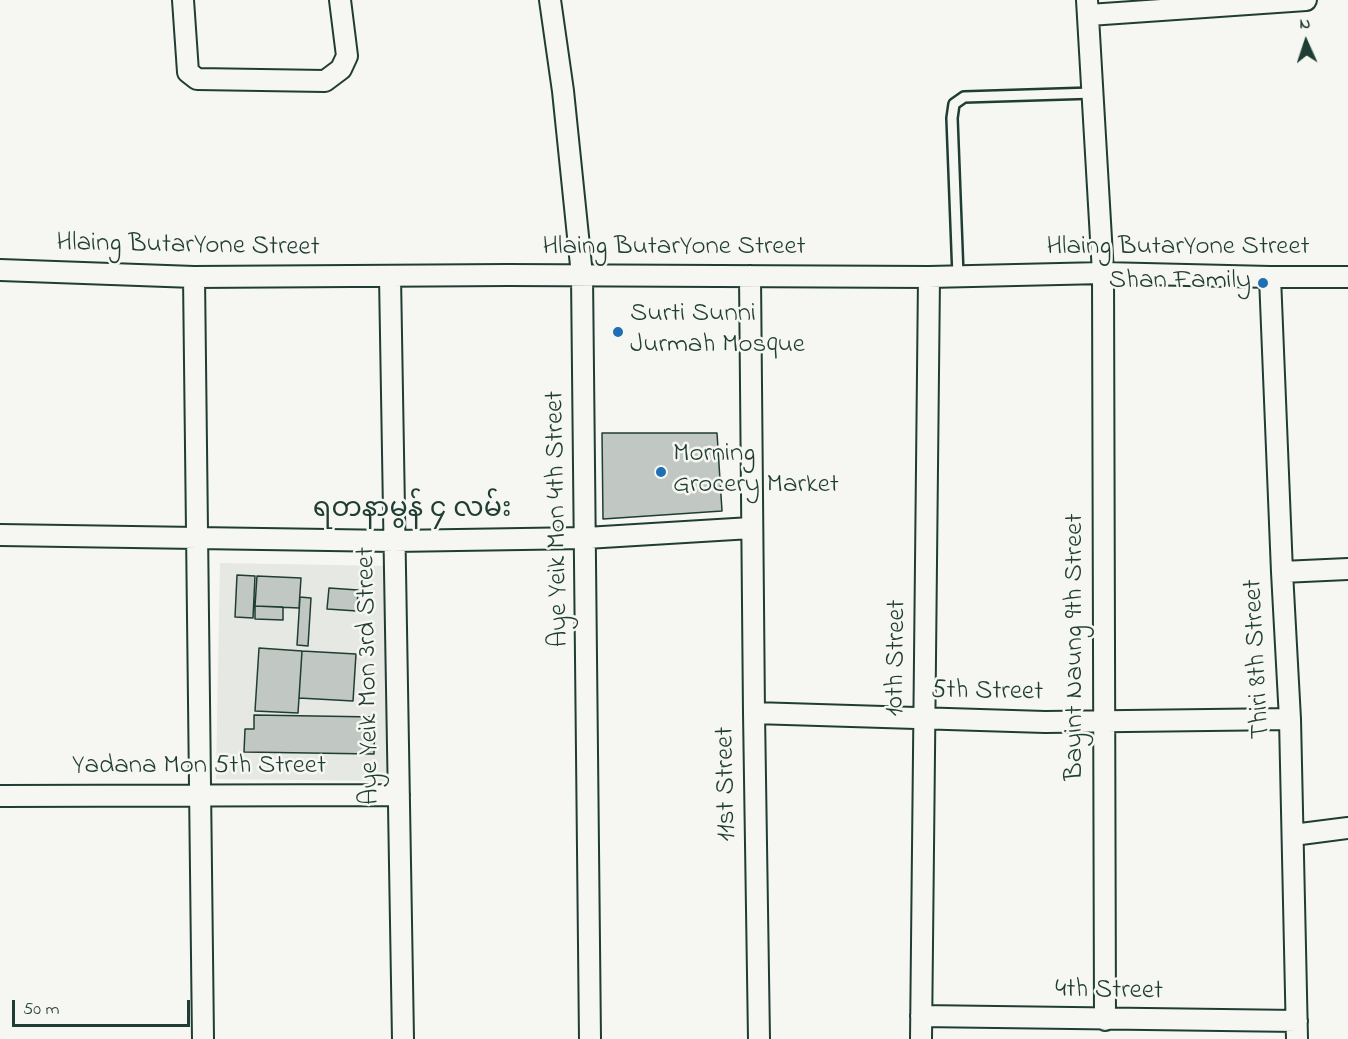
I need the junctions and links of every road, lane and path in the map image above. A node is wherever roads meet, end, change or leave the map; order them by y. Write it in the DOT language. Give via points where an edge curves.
graph roads {
  1 [pos="183,0"];
  2 [pos="340,0"];
  3 [pos="550,0"];
  4 [pos="1306,0"];
  5 [pos="1088,8"];
  6 [pos="1093,93"];
  7 [pos="0,270"];
  8 [pos="1103,273"];
  9 [pos="582,275"];
  10 [pos="390,276"];
  11 [pos="750,276"];
  12 [pos="958,276"];
  13 [pos="929,277"];
  14 [pos="1270,277"];
  15 [pos="1348,277"];
  16 [pos="194,278"];
  17 [pos="752,528"];
  18 [pos="0,535"];
  19 [pos="586,538"];
  20 [pos="197,539"];
  21 [pos="394,541"];
  22 [pos="1348,568"];
  23 [pos="1282,572"];
  24 [pos="753,714"];
  25 [pos="924,718"];
  26 [pos="1290,719"];
  27 [pos="1104,721"];
  28 [pos="200,795"];
  29 [pos="399,795"];
  30 [pos="0,796"];
  31 [pos="1348,828"];
  32 [pos="1293,835"];
  33 [pos="921,1016"];
  34 [pos="1105,1020"];
  35 [pos="1297,1030"];
  36 [pos="203,1039"];
  37 [pos="403,1039"];
  38 [pos="590,1039"];
  39 [pos="759,1039"];
  40 [pos="921,1039"];
  1 -- 2 [label="street" via="188,72 197,79 325,81 341,69 347,56"];
  3 -- 9 [label="street, Aye Yeik Mon 4th Street"];
  4 -- 5 [label="street"];
  5 -- 6 [label="street, Bayint Naung 9th Street"];
  6 -- 8 [label="street, Bayint Naung 9th Street"];
  6 -- 12 [label="lane" via="964,97 954,104"];
  7 -- 16 [label="street, Hlaing ButarYone Street"];
  8 -- 12 [label="street, Hlaing ButarYone Street"];
  8 -- 14 [label="street, Hlaing ButarYone Street"];
  8 -- 27 [label="street, Bayint Naung 9th Street"];
  9 -- 10 [label="street, Hlaing ButarYone Street"];
  9 -- 11 [label="street, Hlaing ButarYone Street"];
  9 -- 19 [label="street, Aye Yeik Mon 4th Street"];
  10 -- 16 [label="street, Hlaing ButarYone Street"];
  10 -- 21 [label="street, Aye Yeik Mon 3rd Street"];
  11 -- 13 [label="street, Hlaing ButarYone Street"];
  11 -- 17 [label="street"];
  12 -- 13 [label="street, Hlaing ButarYone Street"];
  13 -- 25 [label="street, 10th Street"];
  14 -- 15 [label="street, Hlaing ButarYone Street"];
  14 -- 23 [label="street, Thiri 8th Street"];
  16 -- 20 [label="street"];
  17 -- 19 [label="street, ရတနာမွန် ၄ လမ်း"];
  17 -- 24 [label="street, 11st Street"];
  18 -- 20 [label="street, ရတနာမွန် ၄ လမ်း"];
  19 -- 21 [label="street, ရတနာမွန် ၄ လမ်း"];
  19 -- 38 [label="street, Aye Yeik Mon 4th Street"];
  20 -- 21 [label="street, ရတနာမွန် ၄ လမ်း"];
  20 -- 28 [label="street"];
  21 -- 29 [label="street, Aye Yeik Mon 3rd Street"];
  22 -- 23 [label="street"];
  23 -- 26 [label="street, Thiri 8th Street"];
  24 -- 25 [label="street, 5th Street"];
  24 -- 39 [label="street, 11st Street"];
  25 -- 27 [label="street, 5th Street"];
  25 -- 33 [label="street, 10th Street"];
  26 -- 27 [label="street, 5th Street"];
  26 -- 32 [label="street, Thiri 8th Street"];
  27 -- 34 [label="street, Bayint Naung 9th Street"];
  28 -- 29 [label="street, Yadana Mon 5th Street"];
  28 -- 30 [label="street, Yadana Mon 5th Street"];
  28 -- 36 [label="street"];
  29 -- 37 [label="street, Aye Yeik Mon 3rd Street"];
  31 -- 32 [label="street"];
  32 -- 35 [label="street, Thiri 8th Street"];
  33 -- 34 [label="street, 4th Street"];
  33 -- 40 [label="street, 10th Street"];
  34 -- 35 [label="street, 4th Street"];
}
